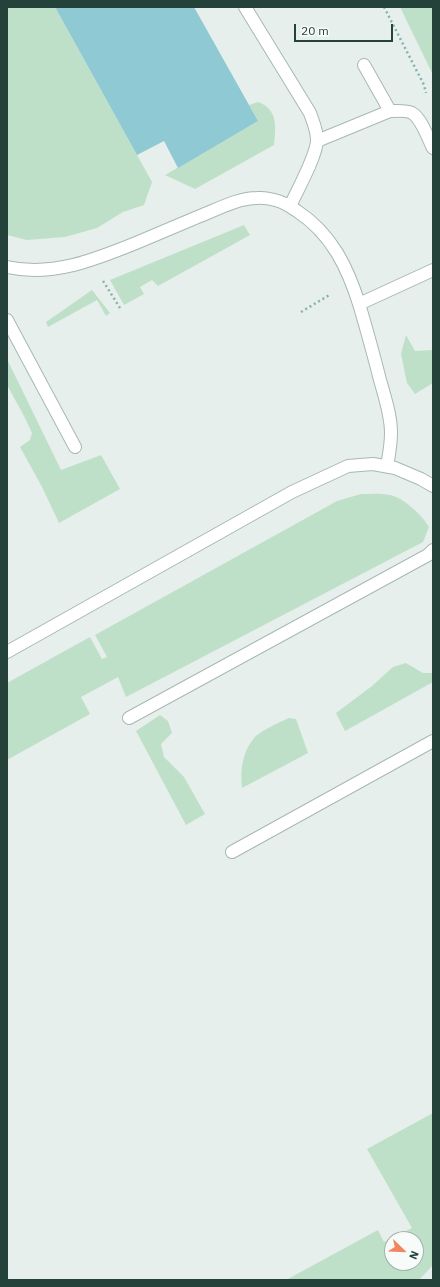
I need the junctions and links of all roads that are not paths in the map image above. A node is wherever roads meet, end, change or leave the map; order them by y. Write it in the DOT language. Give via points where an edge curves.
graph roads {
  1 [pos="245,7"];
  2 [pos="364,65"];
  3 [pos="390,111"];
  4 [pos="317,141"];
  5 [pos="433,148"];
  6 [pos="290,206"];
  7 [pos="7,267"];
  8 [pos="433,270"];
  9 [pos="359,304"];
  10 [pos="7,320"];
  11 [pos="75,447"];
  12 [pos="387,466"];
  13 [pos="433,486"];
  14 [pos="433,550"];
  15 [pos="7,652"];
  16 [pos="129,718"];
  17 [pos="433,740"];
  18 [pos="232,852"];
  1 -- 4 [label="lane" via="310,113"];
  2 -- 3 [label="lane"];
  3 -- 4 [label="lane"];
  3 -- 5 [label="lane" via="411,112 418,118"];
  4 -- 6 [label="lane" via="313,157"];
  6 -- 7 [label="lane" via="267,199 250,198 224,206 91,261 51,269"];
  6 -- 9 [label="lane" via="321,230 338,252"];
  8 -- 9 [label="lane"];
  9 -- 12 [label="lane" via="390,416 391,444"];
  10 -- 11 [label="lane"];
  12 -- 13 [label="lane"];
  12 -- 15 [label="lane" via="348,466 292,492"];
  14 -- 16 [label="lane" via="421,559"];
  17 -- 18 [label="lane"];
}
